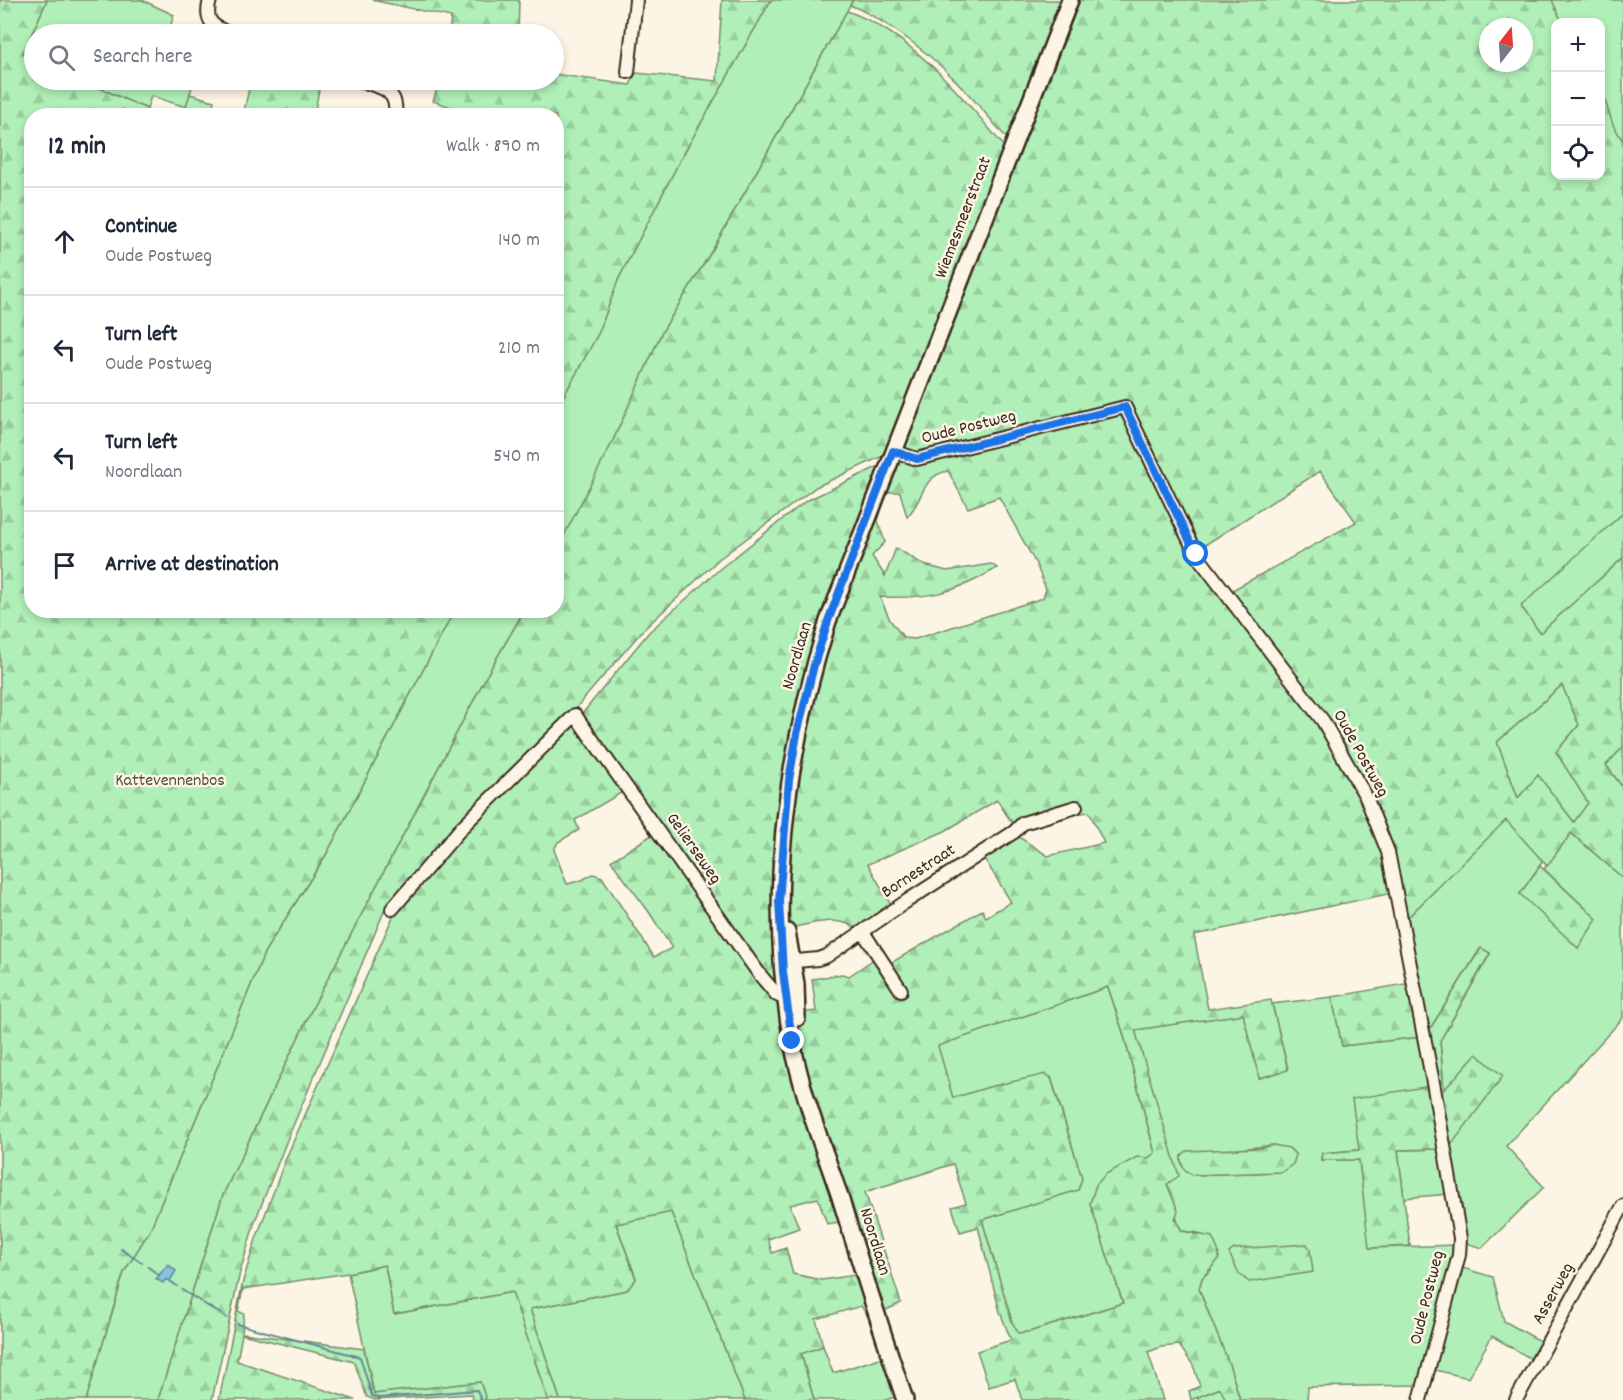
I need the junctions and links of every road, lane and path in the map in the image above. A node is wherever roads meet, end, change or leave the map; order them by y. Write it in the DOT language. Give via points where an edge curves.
graph roads {
  1 [pos="210,0"];
  2 [pos="636,0"];
  3 [pos="1070,0"];
  4 [pos="212,24"];
  5 [pos="628,72"];
  6 [pos="385,90"];
  7 [pos="396,108"];
  8 [pos="893,451"];
  9 [pos="1076,807"];
  10 [pos="392,909"];
  11 [pos="863,932"];
  12 [pos="787,962"];
  13 [pos="901,990"];
  14 [pos="786,999"];
  15 [pos="807,1096"];
  16 [pos="1623,1206"];
  17 [pos="904,1400"];
  18 [pos="1420,1400"];
  19 [pos="1516,1400"];
  1 -- 4 [label="street" via="207,18"];
  2 -- 5 [label="street"];
  3 -- 8 [label="main road, Wiemesmeerstraat"];
  6 -- 7 [label="street" via="392,95"];
  8 -- 12 [label="main road, Noordlaan" via="828,621 809,684 789,780 781,881"];
  8 -- 18 [label="street, Oude Postweg" via="917,459 1125,407 1196,554 1323,721 1366,797 1388,852 1460,1238 1456,1267"];
  9 -- 11 [label="street, Bornestraat" via="1023,823"];
  10 -- 14 [label="street, Gelierseweg" via="463,826 575,715 760,975 777,995"];
  11 -- 12 [label="street, Bornestraat" via="826,956"];
  11 -- 13 [label="street"];
  12 -- 14 [label="main road, Noordlaan"];
  12 -- 15 [label="main road, Noordlaan"];
  14 -- 15 [label="main road, Noordlaan" via="797,1066"];
  15 -- 17 [label="main road, Noordlaan"];
  16 -- 19 [label="street, Asserweg"];
}
